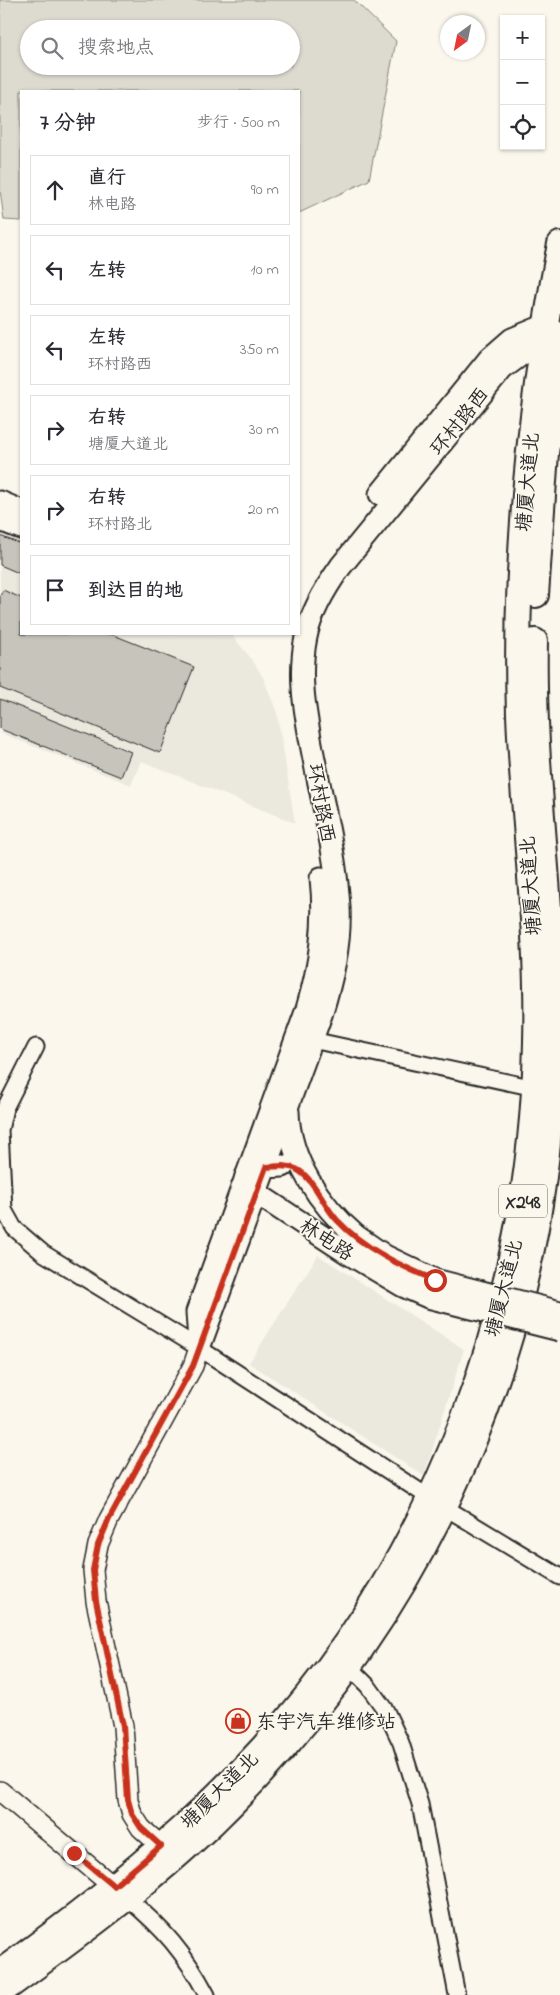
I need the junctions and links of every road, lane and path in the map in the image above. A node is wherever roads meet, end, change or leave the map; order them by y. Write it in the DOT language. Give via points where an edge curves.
graph roads {
  1 [pos="560,244"];
  2 [pos="554,338"];
  3 [pos="0,502"];
  4 [pos="20,511"];
  5 [pos="0,520"];
  6 [pos="20,528"];
  7 [pos="300,611"];
  8 [pos="300,626"];
  9 [pos="295,635"];
  10 [pos="296,635"];
  11 [pos="312,1040"];
  12 [pos="36,1047"];
  13 [pos="535,1088"];
  14 [pos="288,1105"];
  15 [pos="274,1167"];
  16 [pos="307,1176"];
  17 [pos="259,1191"];
  18 [pos="351,1244"];
  19 [pos="560,1312"];
  20 [pos="560,1330"];
  21 [pos="199,1348"];
  22 [pos="438,1503"];
  23 [pos="560,1577"];
  24 [pos="349,1667"];
  25 [pos="0,1791"];
  26 [pos="161,1846"];
  27 [pos="120,1892"];
  28 [pos="0,1972"];
  29 [pos="0,1993"];
  30 [pos="207,1995"];
  31 [pos="457,1995"];
  1 -- 2 [label="main road, 塘厦大道北 / X248"];
  2 -- 7 [label="main road, 环村路西" via="512,339 489,359 329,557 312,583"];
  2 -- 8 [label="main road, 环村路西" via="514,358 502,369 341,566"];
  2 -- 13 [label="main road, 塘厦大道北 / X248" via="536,389 523,514 518,647 519,715 535,971"];
  2 -- 22 [label="main road, 塘厦大道北 / X248" via="535,648 538,759 553,970 554,1038 546,1169 537,1224 510,1339 488,1407"];
  3 -- 4 [label="main road"];
  5 -- 6 [label="main road"];
  9 -- 17 [label="main road, 环村路西" via="288,671 290,701 320,870 323,938 318,974"];
  10 -- 11 [label="main road, 环村路西" via="304,702 339,907 332,978"];
  11 -- 13 [label="street"];
  11 -- 14 [label="main road, 环村路西"];
  12 -- 21 [label="street" via="5,1108 0,1130 4,1210 14,1228 43,1253"];
  13 -- 22 [label="main road, 塘厦大道北 / X248" via="528,1166 508,1280"];
  14 -- 15 [label="main road, 环村路西"];
  14 -- 16 [label="main road, 林电路" via="289,1128"];
  15 -- 16 [label="main road" via="295,1168"];
  15 -- 17 [label="main road"];
  15 -- 17 [label="main road" via="267,1192"];
  16 -- 18 [label="main road, 林电路"];
  17 -- 18 [label="main road, 林电路"];
  17 -- 21 [label="main road, 环村路西" via="197,1312"];
  18 -- 19 [label="main road, 林电路, bridge" via="435,1280"];
  18 -- 20 [label="main road, 林电路, bridge" via="394,1282 428,1297"];
  21 -- 22 [label="street"];
  21 -- 26 [label="street, 环村路西" via="193,1366 109,1519 98,1545 93,1570 96,1601 123,1726 128,1800 141,1828"];
  22 -- 23 [label="street"];
  22 -- 24 [label="main road, 塘厦大道北 / X248" via="388,1610"];
  22 -- 26 [label="main road, 塘厦大道北 / X248" via="338,1654 299,1705 235,1776"];
  24 -- 27 [label="main road, 塘厦大道北 / X248" via="273,1761 213,1823"];
  24 -- 31 [label="street" via="386,1710 401,1743 420,1804"];
  25 -- 27 [label="street"];
  26 -- 27 [label="main road, 塘厦大道北 / X248"];
  27 -- 28 [label="main road, 塘厦大道北 / X248" via="78,1916"];
  27 -- 29 [label="main road, 塘厦大道北 / X248"];
  27 -- 30 [label="street" via="173,1941"];
}
